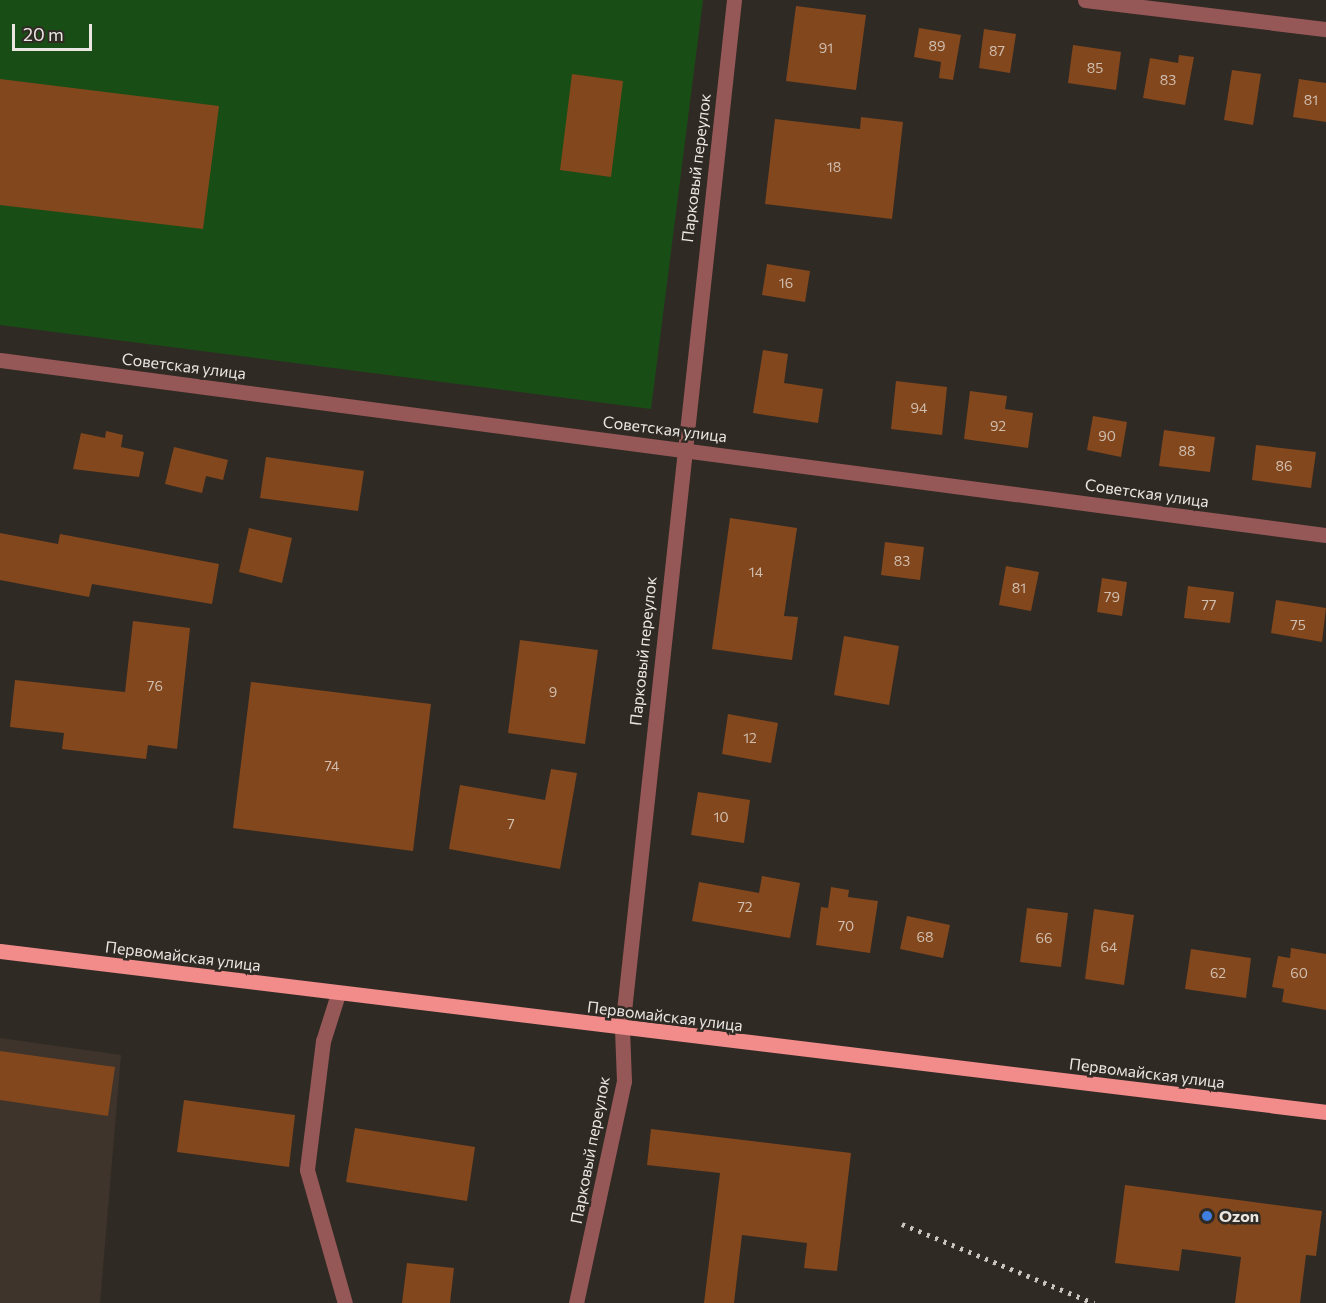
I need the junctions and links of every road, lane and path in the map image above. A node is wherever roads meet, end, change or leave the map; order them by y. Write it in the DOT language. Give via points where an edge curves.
graph roads {
  1 [pos="734,0"];
  2 [pos="1084,0"];
  3 [pos="1326,29"];
  4 [pos="0,360"];
  5 [pos="682,449"];
  6 [pos="1326,535"];
  7 [pos="0,951"];
  8 [pos="338,994"];
  9 [pos="622,1029"];
  10 [pos="1326,1112"];
  11 [pos="345,1303"];
  12 [pos="576,1303"];
  1 -- 5 [label="street, Парковый переулок"];
  2 -- 3 [label="street"];
  4 -- 5 [label="street, Советская улица"];
  5 -- 6 [label="street, Советская улица"];
  5 -- 9 [label="street, Парковый переулок"];
  7 -- 8 [label="main road, Первомайская улица"];
  8 -- 9 [label="main road, Первомайская улица"];
  8 -- 11 [label="street" via="324,1041 307,1170"];
  9 -- 10 [label="main road, Первомайская улица"];
  9 -- 12 [label="street, Парковый переулок" via="624,1081"];
}
